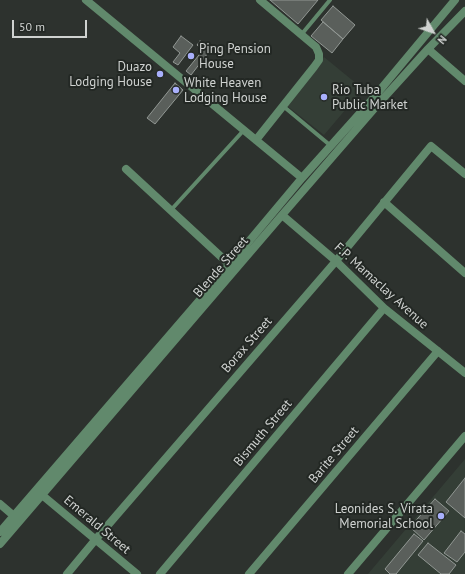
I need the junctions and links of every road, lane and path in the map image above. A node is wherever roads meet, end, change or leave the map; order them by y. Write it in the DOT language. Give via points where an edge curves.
graph roads {
  1 [pos="86,0"];
  2 [pos="260,0"];
  3 [pos="330,0"];
  4 [pos="455,0"];
  5 [pos="96,3"];
  6 [pos="465,11"];
  7 [pos="301,35"];
  8 [pos="428,49"];
  9 [pos="465,81"];
  10 [pos="283,106"];
  11 [pos="244,130"];
  12 [pos="256,140"];
  13 [pos="331,146"];
  14 [pos="126,169"];
  15 [pos="465,174"];
  16 [pos="302,178"];
  17 [pos="384,202"];
  18 [pos="171,210"];
  19 [pos="282,215"];
  20 [pos="336,261"];
  21 [pos="230,265"];
  22 [pos="465,273"];
  23 [pos="384,308"];
  24 [pos="438,351"];
  25 [pos="465,373"];
  26 [pos="465,436"];
  27 [pos="42,495"];
  28 [pos="0,504"];
  29 [pos="14,516"];
  30 [pos="0,532"];
  31 [pos="96,539"];
  32 [pos="0,544"];
  33 [pos="67,574"];
  34 [pos="137,574"];
  35 [pos="160,574"];
  36 [pos="249,574"];
  37 [pos="348,574"];
  1 -- 5 [label="street"];
  2 -- 7 [label="street"];
  3 -- 7 [label="lane"];
  4 -- 13 [label="street"];
  5 -- 11 [label="street"];
  6 -- 8 [label="street, Blende Street"];
  7 -- 10 [label="street" via="318,50 319,60"];
  8 -- 9 [label="street"];
  8 -- 19 [label="street, Blende Street"];
  10 -- 12 [label="street"];
  10 -- 13 [label="lane"];
  11 -- 12 [label="street"];
  11 -- 18 [label="lane"];
  12 -- 16 [label="street"];
  13 -- 16 [label="street"];
  14 -- 18 [label="street"];
  15 -- 17 [label="street, Borax Street" via="431,146"];
  16 -- 21 [label="street"];
  17 -- 20 [label="street, Borax Street"];
  17 -- 22 [label="street"];
  18 -- 21 [label="street"];
  19 -- 20 [label="street, F.P. Mamaclay Avenue"];
  19 -- 27 [label="street, Blende Street"];
  20 -- 23 [label="street, F.P. Mamaclay Avenue"];
  20 -- 31 [label="street, Borax Street"];
  21 -- 29 [label="street"];
  23 -- 24 [label="street, F.P. Mamaclay Avenue"];
  23 -- 35 [label="street, Bismuth Street"];
  24 -- 25 [label="street, F.P. Mamaclay Avenue"];
  24 -- 36 [label="street, Barite Street"];
  26 -- 37 [label="street"];
  27 -- 31 [label="street, Emerald Street"];
  27 -- 32 [label="street, Blende Street"];
  28 -- 29 [label="street"];
  29 -- 30 [label="street"];
  31 -- 33 [label="street, Borax Street"];
  31 -- 34 [label="street, Emerald Street"];
}
